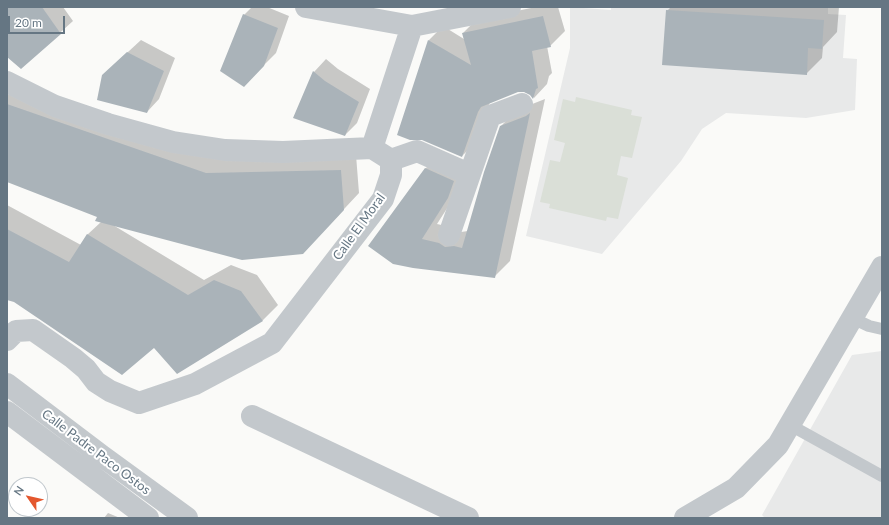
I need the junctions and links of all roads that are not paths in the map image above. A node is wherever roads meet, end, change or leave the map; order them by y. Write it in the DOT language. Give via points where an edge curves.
graph roads {
  1 [pos="306,7"];
  2 [pos="510,7"];
  3 [pos="412,26"];
  4 [pos="7,82"];
  5 [pos="522,104"];
  6 [pos="372,148"];
  7 [pos="391,160"];
  8 [pos="469,174"];
  9 [pos="449,235"];
  10 [pos="882,267"];
  11 [pos="852,318"];
  12 [pos="882,329"];
  13 [pos="7,340"];
  14 [pos="7,384"];
  15 [pos="7,412"];
  16 [pos="252,416"];
  17 [pos="790,425"];
  18 [pos="882,476"];
  19 [pos="465,517"];
  20 [pos="148,518"];
  21 [pos="187,518"];
  22 [pos="685,518"];
  1 -- 3 [label="street"];
  2 -- 3 [label="street"];
  3 -- 6 [label="street"];
  4 -- 6 [label="street" via="55,106 173,142 225,150 283,152"];
  5 -- 8 [label="street" via="490,116"];
  6 -- 7 [label="street"];
  7 -- 8 [label="street" via="417,151"];
  7 -- 13 [label="street, Calle El Moral" via="391,175 383,199 272,343 195,384 139,404 96,382 73,358 32,330 16,331"];
  8 -- 9 [label="street"];
  10 -- 11 [label="street"];
  11 -- 12 [label="lane"];
  11 -- 17 [label="street"];
  14 -- 21 [label="street, Calle Padre Paco Ostos"];
  15 -- 20 [label="street, Calle Padre Paco Ostos"];
  16 -- 19 [label="street"];
  17 -- 18 [label="lane"];
  17 -- 22 [label="street" via="778,445 736,488"];
}
